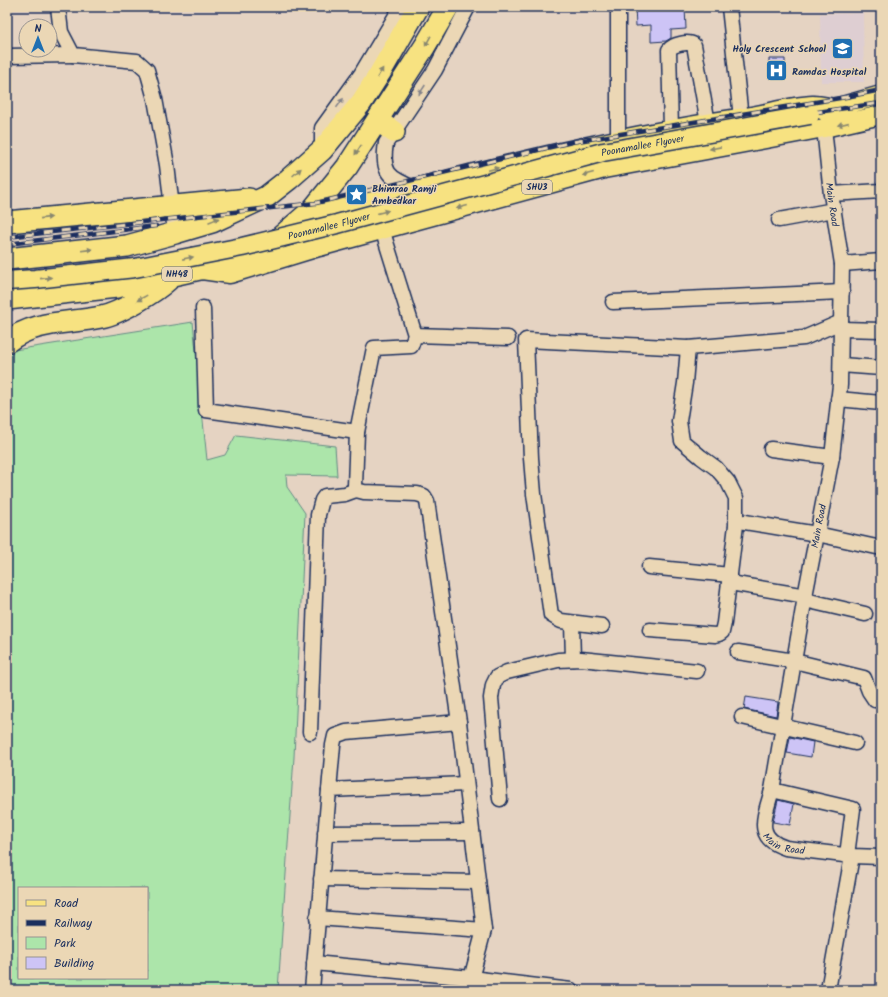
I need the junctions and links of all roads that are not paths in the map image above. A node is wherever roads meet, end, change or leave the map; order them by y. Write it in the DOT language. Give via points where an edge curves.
graph roads {
  1 [pos="58,7"];
  2 [pos="401,7"];
  3 [pos="418,7"];
  4 [pos="448,7"];
  5 [pos="468,7"];
  6 [pos="618,7"];
  7 [pos="729,7"];
  8 [pos="73,55"];
  9 [pos="7,56"];
  10 [pos="881,95"];
  11 [pos="834,108"];
  12 [pos="881,115"];
  13 [pos="741,118"];
  14 [pos="708,122"];
  15 [pos="386,126"];
  16 [pos="824,128"];
  17 [pos="671,129"];
  18 [pos="618,140"];
  19 [pos="322,150"];
  20 [pos="414,188"];
  21 [pos="881,191"];
  22 [pos="832,194"];
  23 [pos="266,197"];
  24 [pos="172,206"];
  25 [pos="834,210"];
  26 [pos="779,220"];
  27 [pos="7,222"];
  28 [pos="382,229"];
  29 [pos="175,233"];
  30 [pos="322,246"];
  31 [pos="7,259"];
  32 [pos="881,261"];
  33 [pos="842,264"];
  34 [pos="198,269"];
  35 [pos="173,275"];
  36 [pos="7,281"];
  37 [pos="117,287"];
  38 [pos="842,292"];
  39 [pos="7,299"];
  40 [pos="613,302"];
  41 [pos="203,308"];
  42 [pos="841,325"];
  43 [pos="7,328"];
  44 [pos="881,330"];
  45 [pos="415,335"];
  46 [pos="508,338"];
  47 [pos="7,342"];
  48 [pos="688,348"];
  49 [pos="841,365"];
  50 [pos="881,368"];
  51 [pos="838,399"];
  52 [pos="881,403"];
  53 [pos="357,432"];
  54 [pos="771,449"];
  55 [pos="832,457"];
  56 [pos="356,490"];
  57 [pos="745,522"];
  58 [pos="817,534"];
  59 [pos="881,548"];
  60 [pos="649,567"];
  61 [pos="733,579"];
  62 [pos="805,598"];
  63 [pos="865,614"];
  64 [pos="572,623"];
  65 [pos="602,626"];
  66 [pos="650,630"];
  67 [pos="738,652"];
  68 [pos="573,659"];
  69 [pos="794,661"];
  70 [pos="698,671"];
  71 [pos="881,700"];
  72 [pos="742,717"];
  73 [pos="459,722"];
  74 [pos="782,726"];
  75 [pos="310,732"];
  76 [pos="855,743"];
  77 [pos="466,784"];
  78 [pos="329,790"];
  79 [pos="772,790"];
  80 [pos="500,799"];
  81 [pos="472,832"];
  82 [pos="325,833"];
  83 [pos="850,855"];
  84 [pos="881,857"];
  85 [pos="321,879"];
  86 [pos="478,882"];
  87 [pos="317,918"];
  88 [pos="484,930"];
  89 [pos="314,963"];
  90 [pos="469,984"];
  91 [pos="312,990"];
  92 [pos="570,990"];
  93 [pos="828,990"];
  1 -- 8 [label="street" via="61,32"];
  19 -- 2 [label="street, one-way" via="322,128 361,74"];
  19 -- 3 [label="highway, one-way" via="361,103"];
  4 -- 15 [label="highway, NH48, one-way" via="425,46"];
  5 -- 15 [label="street, one-way" via="435,70"];
  6 -- 18 [label="street"];
  7 -- 13 [label="street"];
  8 -- 9 [label="street"];
  8 -- 24 [label="street" via="137,62 147,70 158,114"];
  10 -- 11 [label="main road, SHU3"];
  11 -- 13 [label="main road" via="814,105"];
  36 -- 11 [label="main road, Poonamallee Flyover / SHU3, one-way, bridge" via="135,268 248,246 603,152 810,115"];
  12 -- 16 [label="main road, SHU3, one-way"];
  13 -- 14 [label="main road"];
  14 -- 17 [label="main road"];
  14 -- 17 [label="street" via="694,46 690,43 673,46 669,50"];
  15 -- 20 [label="street" via="386,169 398,182"];
  15 -- 34 [label="highway, NH48, one-way" via="347,167 313,209 277,240 250,256"];
  16 -- 22 [label="street, Main Road"];
  16 -- 28 [label="main road, SHU3, one-way" via="604,170"];
  17 -- 18 [label="main road"];
  20 -- 18 [label="main road, one-way"];
  23 -- 19 [label="highway, one-way"];
  20 -- 30 [label="main road" via="331,211 321,217 317,223"];
  21 -- 22 [label="street"];
  22 -- 25 [label="street, Main Road"];
  23 -- 24 [label="highway"];
  29 -- 23 [label="highway, one-way" via="212,222"];
  27 -- 24 [label="highway, one-way"];
  24 -- 29 [label="street"];
  25 -- 26 [label="street"];
  25 -- 33 [label="street, Main Road"];
  28 -- 30 [label="main road, SHU3"];
  28 -- 45 [label="street"];
  31 -- 29 [label="highway, one-way" via="127,246"];
  30 -- 34 [label="main road, SHU3" via="230,274"];
  32 -- 33 [label="street"];
  33 -- 38 [label="street, Main Road"];
  34 -- 35 [label="highway, NH48"];
  35 -- 37 [label="highway, NH48"];
  35 -- 47 [label="highway, one-way" via="158,289 104,317 42,325 24,331"];
  37 -- 39 [label="highway, NH48"];
  37 -- 43 [label="highway" via="70,306 27,317"];
  38 -- 40 [label="street"];
  38 -- 42 [label="street, Main Road"];
  41 -- 53 [label="street" via="206,410"];
  42 -- 44 [label="street"];
  42 -- 48 [label="street" via="804,338"];
  42 -- 49 [label="street, Main Road"];
  45 -- 46 [label="street"];
  45 -- 53 [label="street" via="411,346 374,348"];
  48 -- 61 [label="street" via="679,421 682,441 716,468 728,482 736,498"];
  48 -- 64 [label="street" via="526,340 534,487 551,615 561,621"];
  49 -- 50 [label="street"];
  49 -- 51 [label="street, Main Road"];
  51 -- 52 [label="street"];
  51 -- 55 [label="street, Main Road"];
  53 -- 56 [label="street"];
  54 -- 55 [label="street"];
  55 -- 58 [label="street, Main Road"];
  56 -- 73 [label="street" via="417,494 424,496 427,501"];
  56 -- 75 [label="street" via="325,496 318,515"];
  57 -- 58 [label="street"];
  58 -- 59 [label="street"];
  58 -- 62 [label="street, Main Road"];
  60 -- 61 [label="street"];
  61 -- 62 [label="street"];
  61 -- 66 [label="street" via="722,632 719,634"];
  62 -- 63 [label="street"];
  62 -- 69 [label="street, Main Road"];
  64 -- 65 [label="street"];
  64 -- 68 [label="street"];
  67 -- 69 [label="street"];
  68 -- 70 [label="street"];
  68 -- 80 [label="street" via="507,672 497,677 492,685 492,720"];
  69 -- 71 [label="street" via="864,678 875,700"];
  69 -- 74 [label="street, Main Road"];
  72 -- 74 [label="street"];
  73 -- 77 [label="street"];
  73 -- 78 [label="street" via="346,732 335,736"];
  74 -- 76 [label="street"];
  74 -- 79 [label="street, Main Road"];
  77 -- 78 [label="street"];
  77 -- 81 [label="street"];
  78 -- 82 [label="street"];
  79 -- 83 [label="street" via="853,809"];
  79 -- 83 [label="street, Main Road" via="764,818 764,832 770,840 786,848"];
  81 -- 82 [label="street"];
  81 -- 86 [label="street"];
  82 -- 85 [label="street"];
  83 -- 84 [label="street, Main Road"];
  83 -- 93 [label="street"];
  85 -- 86 [label="street"];
  85 -- 87 [label="street"];
  86 -- 88 [label="street"];
  87 -- 88 [label="street"];
  87 -- 89 [label="street"];
  88 -- 90 [label="street"];
  89 -- 90 [label="street"];
  89 -- 91 [label="street"];
  90 -- 92 [label="street"];
}
